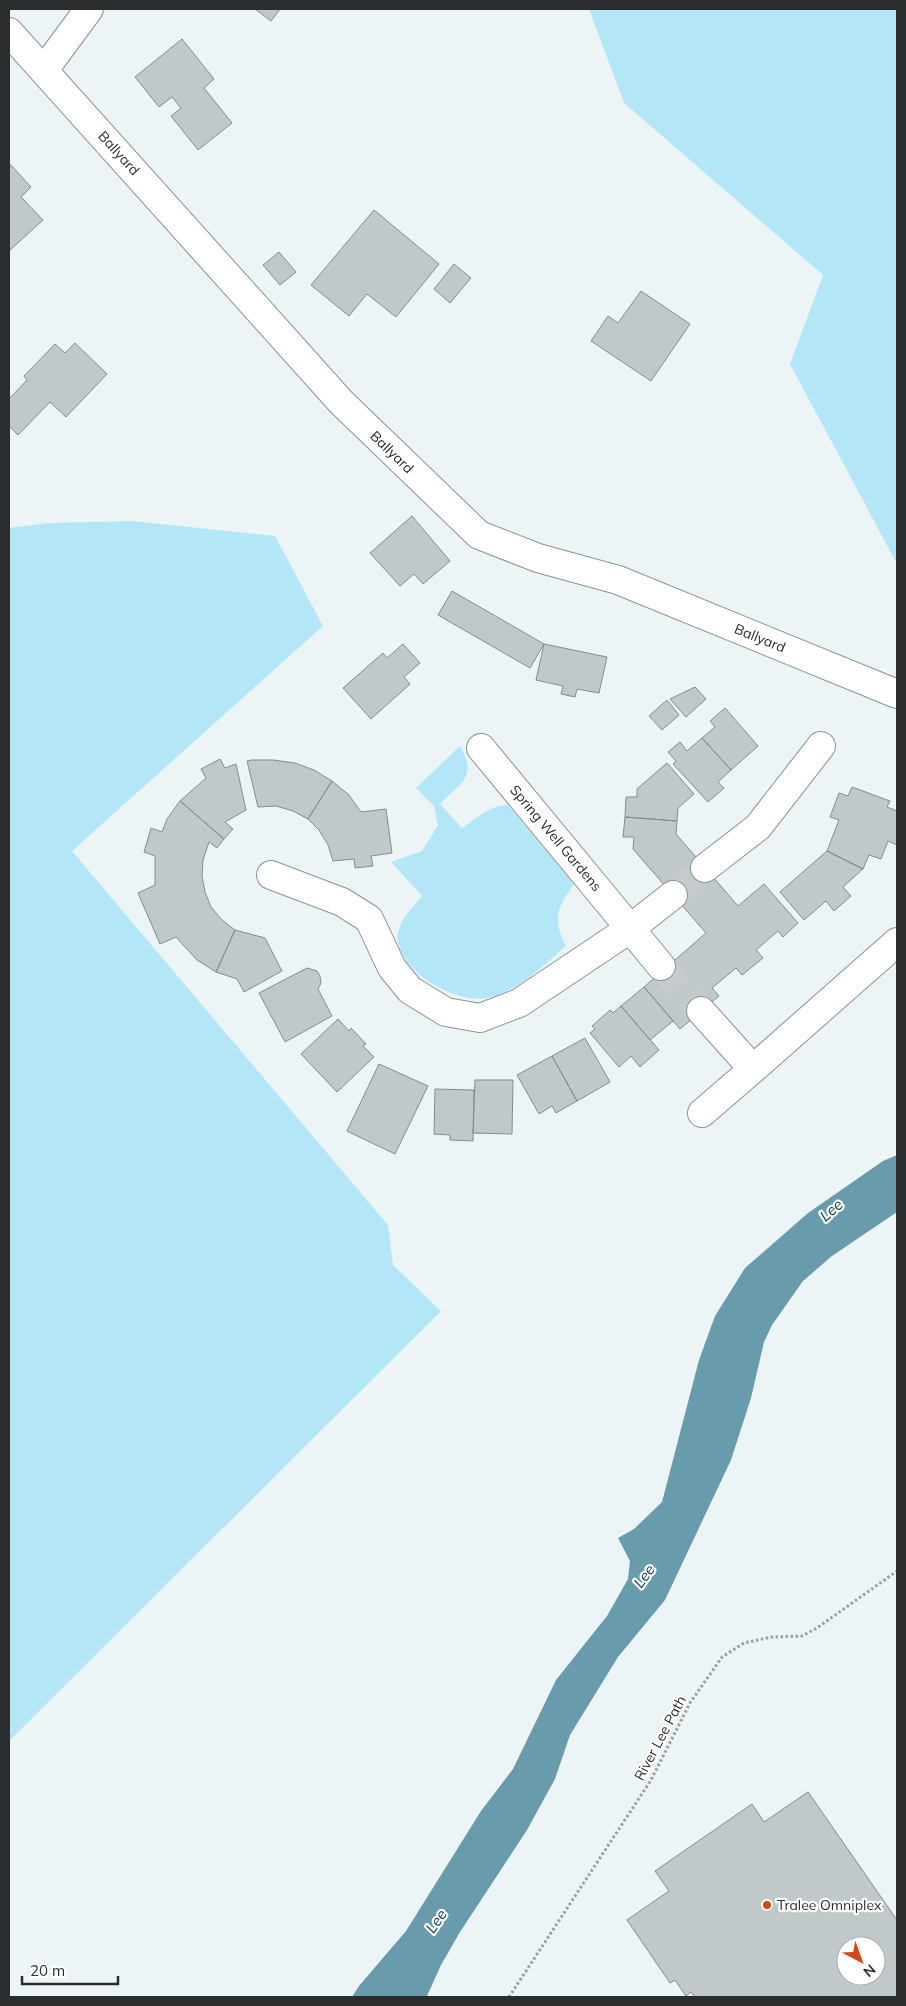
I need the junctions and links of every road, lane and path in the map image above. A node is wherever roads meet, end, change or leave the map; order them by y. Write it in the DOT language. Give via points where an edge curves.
graph roads {
  1 [pos="89,9"];
  2 [pos="13,44"];
  3 [pos="44,70"];
  4 [pos="897,694"];
  5 [pos="821,746"];
  6 [pos="481,748"];
  7 [pos="706,868"];
  8 [pos="271,875"];
  9 [pos="673,894"];
  10 [pos="631,928"];
  11 [pos="897,942"];
  12 [pos="661,966"];
  13 [pos="701,1012"];
  14 [pos="753,1069"];
  15 [pos="702,1113"];
  16 [pos="897,1570"];
  17 [pos="509,1997"];
  1 -- 3 [label="street"];
  2 -- 3 [label="street, Ballyard"];
  3 -- 4 [label="street, Ballyard" via="340,402 479,535 538,558 618,580"];
  5 -- 7 [label="street" via="758,827"];
  6 -- 10 [label="street, Spring Well Gardens"];
  8 -- 10 [label="street" via="342,902 369,920 392,968 410,990 446,1012 480,1018 519,1003"];
  9 -- 10 [label="street"];
  10 -- 12 [label="street, Spring Well Gardens"];
  11 -- 14 [label="street"];
  13 -- 14 [label="street"];
  14 -- 15 [label="street"];
  16 -- 17 [label="path, River Lee Path" via="802,1636 772,1637 744,1643 722,1657 690,1703 641,1796"];
}
